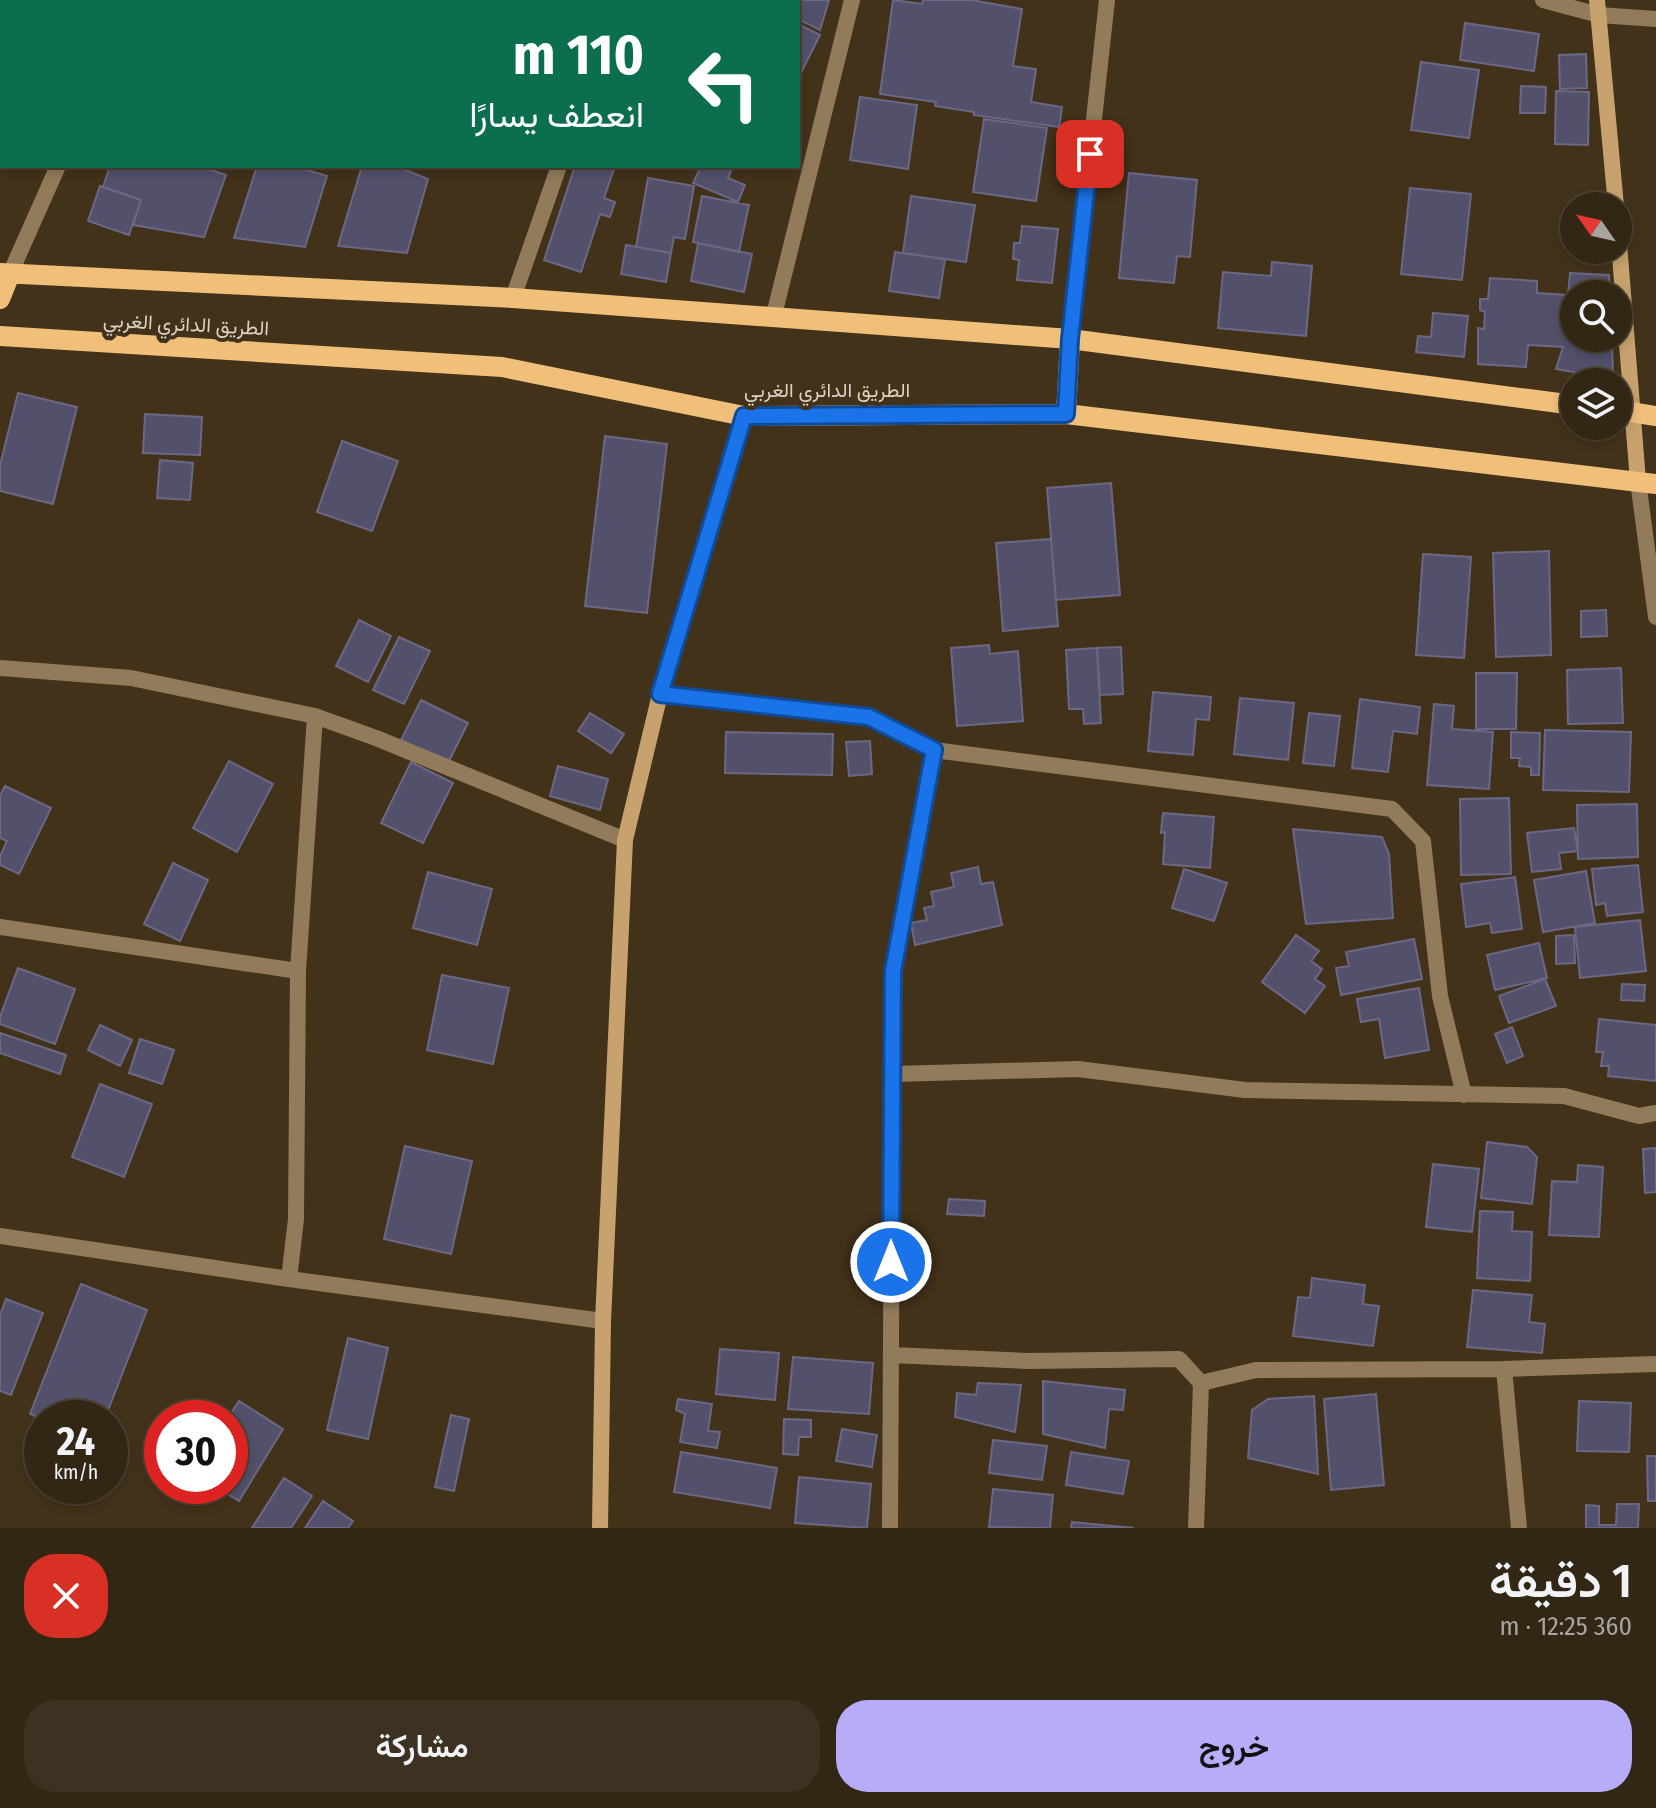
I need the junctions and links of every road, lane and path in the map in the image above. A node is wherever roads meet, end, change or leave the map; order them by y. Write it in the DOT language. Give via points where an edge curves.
graph roads {
  1 [pos="852,0"];
  2 [pos="1107,0"];
  3 [pos="1543,0"];
  4 [pos="1598,7"];
  5 [pos="1656,19"];
  6 [pos="57,168"];
  7 [pos="558,168"];
  8 [pos="1615,192"];
  9 [pos="1619,264"];
  10 [pos="5,274"];
  11 [pos="513,298"];
  12 [pos="0,299"];
  13 [pos="773,319"];
  14 [pos="0,336"];
  15 [pos="1070,339"];
  16 [pos="1624,368"];
  17 [pos="1560,403"];
  18 [pos="1632,412"];
  19 [pos="1066,414"];
  20 [pos="744,416"];
  21 [pos="1656,416"];
  22 [pos="1632,431"];
  23 [pos="1647,482"];
  24 [pos="1656,617"];
  25 [pos="0,668"];
  26 [pos="660,694"];
  27 [pos="315,716"];
  28 [pos="934,750"];
  29 [pos="625,840"];
  30 [pos="0,927"];
  31 [pos="298,971"];
  32 [pos="893,1074"];
  33 [pos="1464,1095"];
  34 [pos="1656,1113"];
  35 [pos="0,1236"];
  36 [pos="289,1279"];
  37 [pos="603,1321"];
  38 [pos="891,1355"];
  39 [pos="1656,1364"];
  40 [pos="1504,1369"];
  41 [pos="1201,1383"];
  42 [pos="600,1528"];
  43 [pos="890,1528"];
  44 [pos="1196,1528"];
  45 [pos="1519,1528"];
  1 -- 13 [label="street"];
  2 -- 15 [label="street"];
  3 -- 4 [label="street"];
  4 -- 5 [label="street"];
  4 -- 8 [label="street"];
  6 -- 10 [label="street"];
  7 -- 11 [label="street"];
  9 -- 16 [label="street"];
  10 -- 11 [label="main road, الطريق الدائري الغربي"];
  10 -- 12 [label="main road"];
  11 -- 13 [label="main road, الطريق الدائري الغربي"];
  13 -- 15 [label="main road, الطريق الدائري الغربي"];
  14 -- 20 [label="main road, الطريق الدائري الغربي" via="502,367"];
  15 -- 17 [label="main road, الطريق الدائري الغربي"];
  15 -- 19 [label="main road"];
  18 -- 21 [label="main road"];
  19 -- 20 [label="main road, الطريق الدائري الغربي"];
  19 -- 23 [label="main road, الطريق الدائري الغربي"];
  20 -- 26 [label="street"];
  22 -- 23 [label="street"];
  23 -- 24 [label="street"];
  25 -- 27 [label="street" via="131,678"];
  26 -- 28 [label="street" via="869,717"];
  26 -- 29 [label="street"];
  27 -- 29 [label="street"];
  27 -- 31 [label="street"];
  28 -- 32 [label="street" via="893,971"];
  28 -- 33 [label="street" via="1392,809 1423,841 1440,996"];
  29 -- 37 [label="street"];
  30 -- 31 [label="street"];
  31 -- 36 [label="street" via="296,1219"];
  32 -- 33 [label="street" via="1078,1069 1245,1090"];
  32 -- 38 [label="street"];
  33 -- 34 [label="street" via="1564,1096 1639,1116"];
  35 -- 36 [label="street"];
  36 -- 37 [label="street"];
  37 -- 42 [label="street"];
  38 -- 41 [label="street" via="1028,1361 1179,1359"];
  38 -- 43 [label="street"];
  39 -- 40 [label="street"];
  40 -- 41 [label="street" via="1256,1370"];
  40 -- 45 [label="street"];
  41 -- 44 [label="street"];
}
